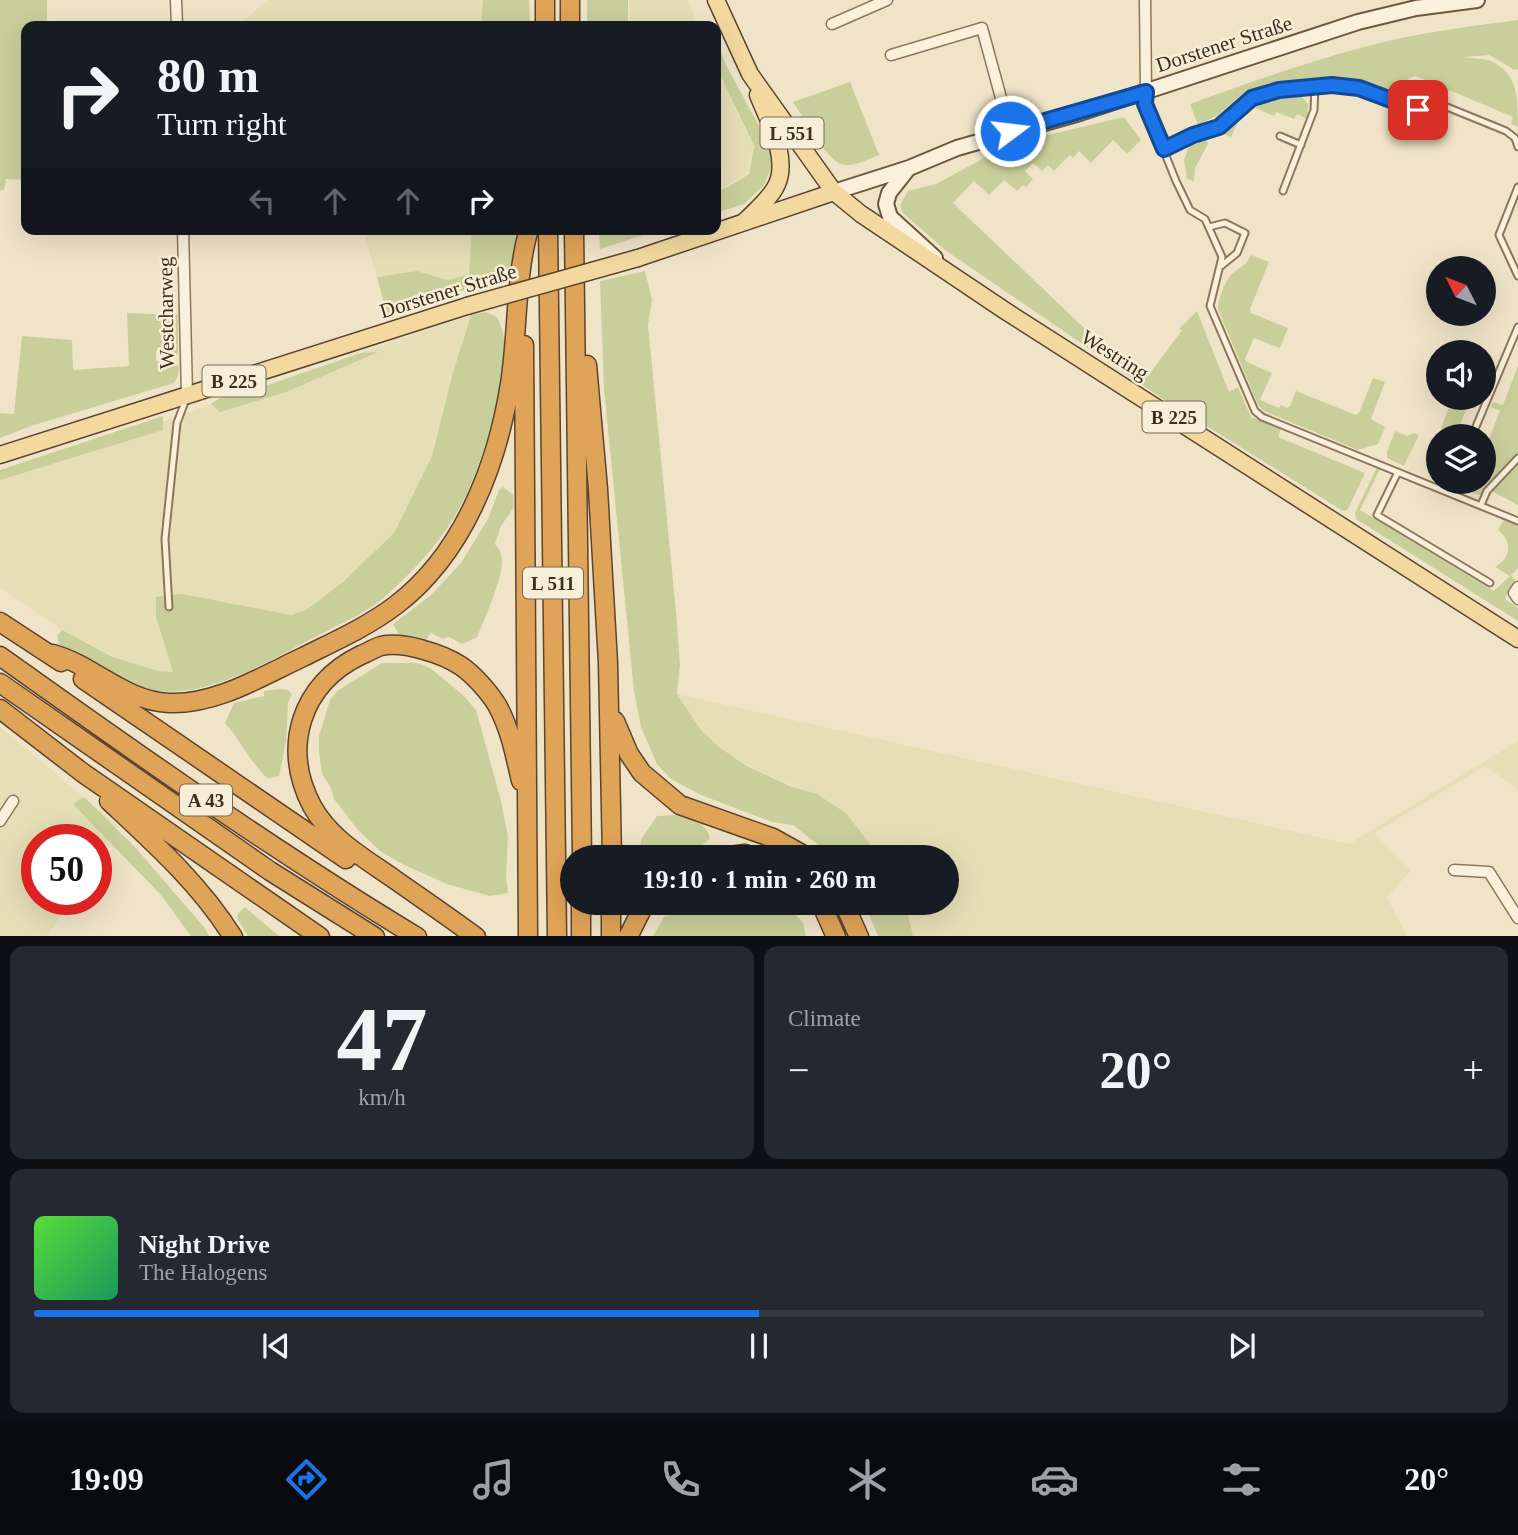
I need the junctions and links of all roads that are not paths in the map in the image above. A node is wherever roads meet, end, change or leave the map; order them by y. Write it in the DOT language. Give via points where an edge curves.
graph roads {
  1 [pos="176,0"];
  2 [pos="570,0"];
  3 [pos="716,0"];
  4 [pos="887,0"];
  5 [pos="1145,0"];
  6 [pos="1477,0"];
  7 [pos="177,21"];
  8 [pos="570,21"];
  9 [pos="832,24"];
  10 [pos="891,55"];
  11 [pos="750,74"];
  12 [pos="1315,86"];
  13 [pos="1146,92"];
  14 [pos="1010,131"];
  15 [pos="1280,136"];
  16 [pos="1301,145"];
  17 [pos="1518,146"];
  18 [pos="1164,149"];
  19 [pos="909,168"];
  20 [pos="1518,187"];
  21 [pos="1283,191"];
  22 [pos="834,192"];
  23 [pos="743,223"];
  24 [pos="1209,227"];
  25 [pos="721,230"];
  26 [pos="183,235"];
  27 [pos="527,235"];
  28 [pos="528,235"];
  29 [pos="548,235"];
  30 [pos="574,235"];
  31 [pos="707,235"];
  32 [pos="1221,266"];
  33 [pos="1518,276"];
  34 [pos="963,283"];
  35 [pos="576,294"];
  36 [pos="1518,327"];
  37 [pos="187,396"];
  38 [pos="1477,424"];
  39 [pos="0,455"];
  40 [pos="1518,458"];
  41 [pos="1398,472"];
  42 [pos="1426,483"];
  43 [pos="1453,494"];
  44 [pos="1481,505"];
  45 [pos="1518,521"];
  46 [pos="1490,583"];
  47 [pos="169,607"];
  48 [pos="0,622"];
  49 [pos="1518,639"];
  50 [pos="53,654"];
  51 [pos="0,656"];
  52 [pos="608,663"];
  53 [pos="0,683"];
  54 [pos="0,709"];
  55 [pos="83,773"];
  56 [pos="13,801"];
  57 [pos="528,815"];
  58 [pos="0,821"];
  59 [pos="582,845"];
  60 [pos="612,845"];
  61 [pos="785,845"];
  62 [pos="1454,870"];
  63 [pos="581,915"];
  64 [pos="611,915"];
  65 [pos="639,915"];
  66 [pos="826,915"];
  67 [pos="850,915"];
  68 [pos="1518,918"];
  69 [pos="233,936"];
  70 [pos="320,936"];
  71 [pos="375,936"];
  72 [pos="416,936"];
  73 [pos="476,936"];
  74 [pos="528,936"];
  75 [pos="557,936"];
  76 [pos="581,936"];
  77 [pos="611,936"];
  78 [pos="628,936"];
  79 [pos="836,936"];
  80 [pos="859,936"];
  1 -- 7 [label="street"];
  2 -- 8 [label="highway"];
  3 -- 11 [label="main road, L 551"];
  4 -- 9 [label="street"];
  5 -- 13 [label="street"];
  6 -- 13 [label="main road, Dorstener Straße" via="1358,22"];
  10 -- 14 [label="street" via="982,28"];
  11 -- 22 [label="main road, L 551"];
  11 -- 23 [label="main road, B 225" via="780,162 771,194"];
  12 -- 16 [label="lane" via="1314,110"];
  12 -- 17 [label="lane" via="1359,88 1418,110 1447,107 1506,131"];
  12 -- 18 [label="lane" via="1252,98 1219,127"];
  13 -- 14 [label="main road, Dorstener Straße"];
  13 -- 18 [label="lane" via="1145,104"];
  14 -- 19 [label="main road, Dorstener Straße"];
  15 -- 16 [label="lane"];
  16 -- 21 [label="lane"];
  18 -- 24 [label="lane" via="1190,210"];
  19 -- 22 [label="main road, Dorstener Straße"];
  19 -- 34 [label="main road" via="889,193 890,217"];
  20 -- 33 [label="lane" via="1499,235"];
  22 -- 23 [label="main road, Dorstener Straße / B 225"];
  22 -- 34 [label="main road, Westring / B 225"];
  23 -- 25 [label="main road, Dorstener Straße / B 225, bridge"];
  24 -- 32 [label="lane" via="1222,257"];
  24 -- 32 [label="lane" via="1225,223 1245,233 1237,253"];
  26 -- 37 [label="street, Westcharweg"];
  27 -- 50 [label="highway" via="510,383 489,466 451,545 398,604 340,639 208,698 169,703 132,694"];
  28 -- 57 [label="highway" via="524,356"];
  29 -- 75 [label="highway, L 511"];
  30 -- 35 [label="highway, L 511"];
  31 -- 37 [label="main road, Dorstener Straße / B 225, bridge"];
  32 -- 41 [label="lane" via="1210,306 1255,411"];
  34 -- 49 [label="main road, Westring / B 225"];
  35 -- 52 [label="highway" via="598,489"];
  35 -- 59 [label="highway, L 511"];
  36 -- 38 [label="lane"];
  37 -- 39 [label="main road, Dorstener Straße / B 225"];
  37 -- 47 [label="lane" via="177,423 165,539"];
  40 -- 44 [label="lane" via="1487,491"];
  41 -- 42 [label="lane"];
  41 -- 46 [label="lane" via="1377,515"];
  43 -- 44 [label="lane"];
  44 -- 45 [label="lane"];
  48 -- 50 [label="highway"];
  50 -- 73 [label="highway" via="119,706 286,820"];
  51 -- 72 [label="highway, A 43" via="274,846"];
  52 -- 60 [label="highway"];
  52 -- 61 [label="highway" via="616,726 642,773 680,805"];
  53 -- 71 [label="highway, A 43" via="258,863"];
  54 -- 55 [label="highway"];
  55 -- 69 [label="highway" via="175,863"];
  55 -- 70 [label="highway"];
  56 -- 58 [label="street"];
  57 -- 73 [label="highway" via="504,720 496,703 461,666 412,647 381,646 344,664 312,695 300,724 297,750 299,776 312,807 336,838"];
  57 -- 74 [label="highway"];
  62 -- 68 [label="street" via="1489,872"];
  63 -- 76 [label="highway"];
  64 -- 77 [label="highway"];
  65 -- 78 [label="highway"];
  66 -- 79 [label="highway"];
  67 -- 80 [label="highway"];
}
